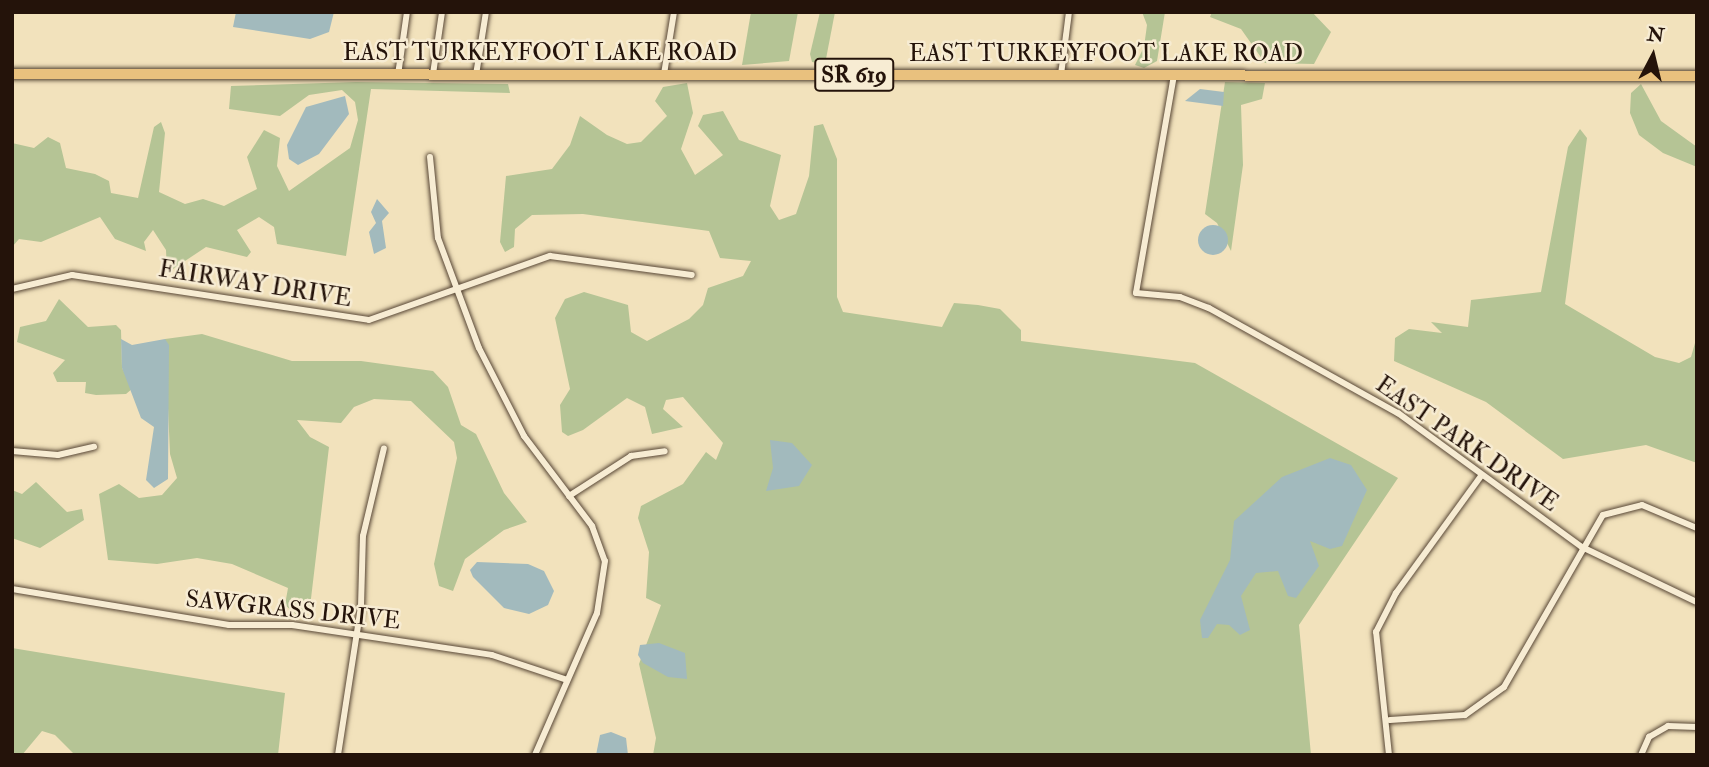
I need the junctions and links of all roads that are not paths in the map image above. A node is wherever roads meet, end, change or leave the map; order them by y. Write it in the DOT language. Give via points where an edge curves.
graph roads {
  1 [pos="407,12"];
  2 [pos="442,12"];
  3 [pos="486,12"];
  4 [pos="674,12"];
  5 [pos="1069,12"];
  6 [pos="12,74"];
  7 [pos="433,74"];
  8 [pos="664,74"];
  9 [pos="398,75"];
  10 [pos="476,75"];
  11 [pos="1061,75"];
  12 [pos="1174,75"];
  13 [pos="1697,76"];
  14 [pos="430,157"];
  15 [pos="692,275"];
  16 [pos="12,289"];
  17 [pos="456,290"];
  18 [pos="94,447"];
  19 [pos="384,448"];
  20 [pos="665,451"];
  21 [pos="12,452"];
  22 [pos="1481,475"];
  23 [pos="569,496"];
  24 [pos="1697,527"];
  25 [pos="1582,547"];
  26 [pos="12,589"];
  27 [pos="1697,602"];
  28 [pos="356,635"];
  29 [pos="568,680"];
  30 [pos="1390,720"];
  31 [pos="1697,727"];
  32 [pos="338,755"];
  33 [pos="535,755"];
  34 [pos="1389,755"];
  35 [pos="1641,755"];
  1 -- 9 [label="street"];
  2 -- 7 [label="street"];
  3 -- 10 [label="street"];
  4 -- 8 [label="street"];
  5 -- 11 [label="street"];
  6 -- 9 [label="main road, EAST TURKEYFOOT LAKE ROAD / SR 619"];
  7 -- 9 [label="main road, EAST TURKEYFOOT LAKE ROAD / SR 619"];
  7 -- 10 [label="main road, EAST TURKEYFOOT LAKE ROAD / SR 619"];
  8 -- 10 [label="main road, EAST TURKEYFOOT LAKE ROAD / SR 619"];
  8 -- 11 [label="main road, EAST TURKEYFOOT LAKE ROAD / SR 619"];
  11 -- 12 [label="main road, EAST TURKEYFOOT LAKE ROAD / SR 619"];
  12 -- 13 [label="main road, EAST TURKEYFOOT LAKE ROAD / SR 619"];
  12 -- 22 [label="street, EAST PARK DRIVE" via="1136,293 1180,297 1209,308 1398,413"];
  14 -- 17 [label="street" via="436,228"];
  15 -- 17 [label="street, FAIRWAY DRIVE" via="563,255"];
  16 -- 17 [label="street, FAIRWAY DRIVE" via="72,275 356,321 407,311"];
  17 -- 23 [label="street" via="510,413"];
  18 -- 21 [label="street" via="58,455"];
  19 -- 28 [label="street" via="363,536"];
  20 -- 23 [label="street" via="631,456"];
  22 -- 25 [label="street, EAST PARK DRIVE"];
  22 -- 30 [label="street" via="1383,615 1376,632 1377,664"];
  23 -- 29 [label="street" via="598,537 606,574 597,613"];
  24 -- 25 [label="street" via="1659,508 1634,505 1603,515"];
  25 -- 27 [label="street, EAST PARK DRIVE"];
  25 -- 30 [label="street" via="1504,687 1465,715"];
  26 -- 28 [label="street, SAWGRASS DRIVE" via="229,625 292,625"];
  28 -- 29 [label="street, SAWGRASS DRIVE" via="509,659"];
  28 -- 32 [label="street"];
  29 -- 33 [label="street"];
  30 -- 34 [label="street"];
  31 -- 35 [label="street" via="1668,726 1649,737"];
}
